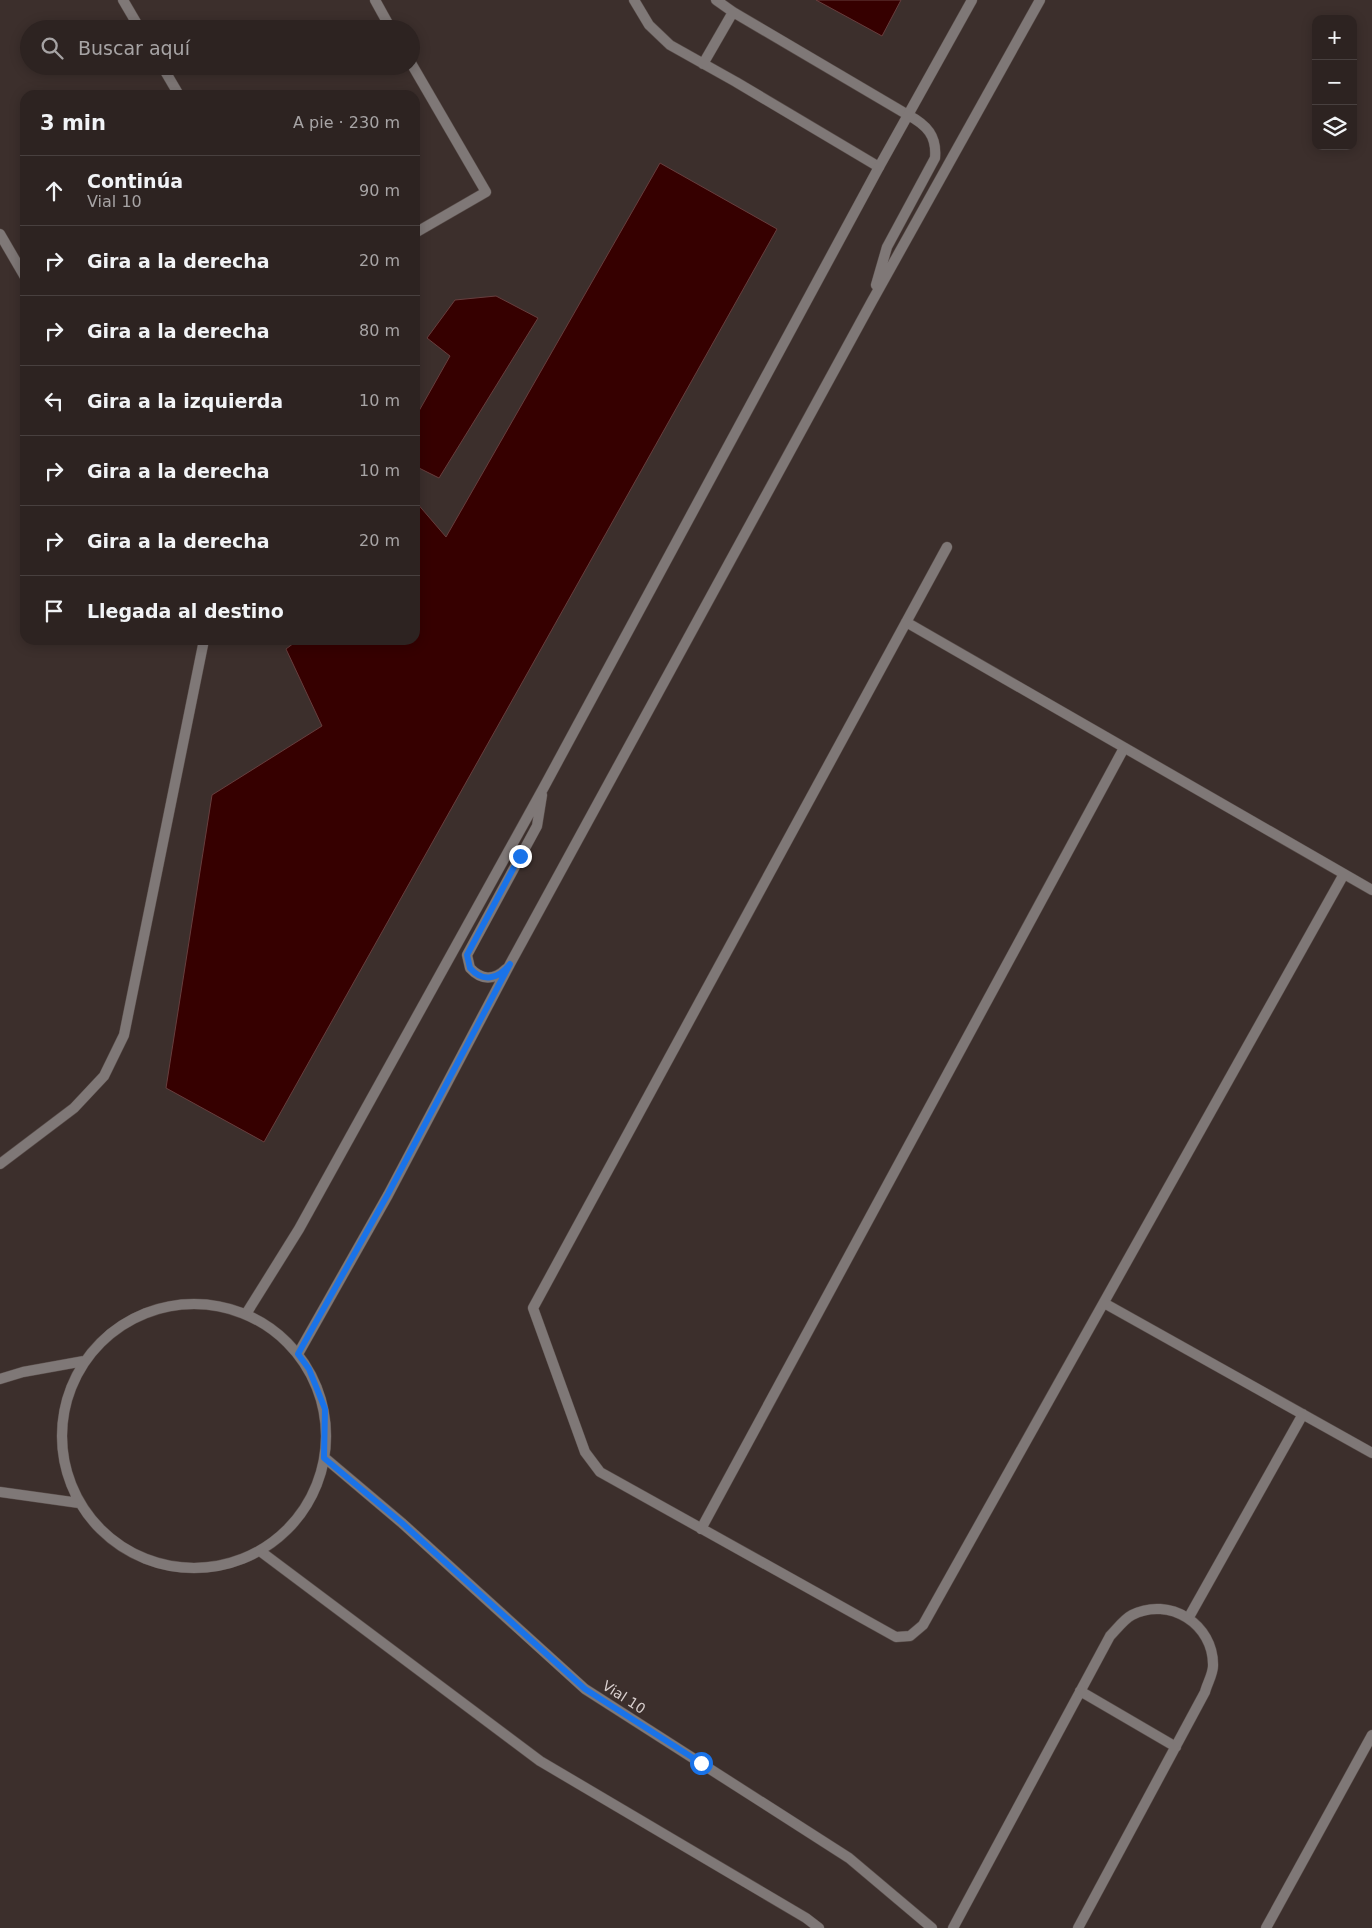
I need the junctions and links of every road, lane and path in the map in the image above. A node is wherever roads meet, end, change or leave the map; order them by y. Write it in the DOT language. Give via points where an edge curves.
graph roads {
  1 [pos="123,0"];
  2 [pos="375,0"];
  3 [pos="634,0"];
  4 [pos="716,0"];
  5 [pos="972,0"];
  6 [pos="1040,0"];
  7 [pos="733,12"];
  8 [pos="135,20"];
  9 [pos="386,20"];
  10 [pos="703,64"];
  11 [pos="167,75"];
  12 [pos="418,75"];
  13 [pos="176,90"];
  14 [pos="908,114"];
  15 [pos="879,167"];
  16 [pos="420,229"];
  17 [pos="0,234"];
  18 [pos="20,268"];
  19 [pos="871,303"];
  20 [pos="947,547"];
  21 [pos="906,622"];
  22 [pos="203,645"];
  23 [pos="1124,748"];
  24 [pos="544,787"];
  25 [pos="1344,874"];
  26 [pos="1372,890"];
  27 [pos="510,964"];
  28 [pos="0,1164"];
  29 [pos="1104,1302"];
  30 [pos="246,1314"];
  31 [pos="298,1354"];
  32 [pos="84,1361"];
  33 [pos="0,1379"];
  34 [pos="1303,1414"];
  35 [pos="1372,1453"];
  36 [pos="324,1458"];
  37 [pos="0,1492"];
  38 [pos="79,1503"];
  39 [pos="701,1529"];
  40 [pos="260,1551"];
  41 [pos="1189,1617"];
  42 [pos="1080,1691"];
  43 [pos="1372,1735"];
  44 [pos="1176,1747"];
  45 [pos="819,1928"];
  46 [pos="932,1928"];
  47 [pos="953,1928"];
  48 [pos="1078,1928"];
  49 [pos="1266,1928"];
  1 -- 8 [label="street"];
  2 -- 9 [label="street"];
  3 -- 10 [label="street" via="649,25 670,45"];
  4 -- 7 [label="street"];
  5 -- 14 [label="street"];
  6 -- 19 [label="street"];
  7 -- 10 [label="street"];
  7 -- 14 [label="street"];
  10 -- 15 [label="street"];
  11 -- 13 [label="street"];
  12 -- 16 [label="street" via="486,192"];
  14 -- 15 [label="street"];
  14 -- 19 [label="street" via="931,131 936,147 935,158 887,248"];
  15 -- 24 [label="street"];
  17 -- 18 [label="street"];
  19 -- 27 [label="street"];
  20 -- 21 [label="street"];
  21 -- 23 [label="street"];
  21 -- 39 [label="street" via="533,1308 586,1452 600,1472"];
  22 -- 28 [label="street" via="124,1034 104,1076 74,1108"];
  23 -- 25 [label="street"];
  23 -- 39 [label="street"];
  24 -- 27 [label="street" via="537,826 467,955 470,968 484,978 496,977"];
  24 -- 30 [label="street" via="300,1229"];
  25 -- 26 [label="street"];
  25 -- 29 [label="street"];
  27 -- 31 [label="street" via="388,1194"];
  29 -- 34 [label="street"];
  29 -- 39 [label="street" via="923,1625 910,1636 896,1637"];
  30 -- 31 [label="street" via="269,1326"];
  30 -- 32 [label="street" via="214,1304 185,1303 155,1309 128,1321 104,1339"];
  31 -- 36 [label="street" via="309,1369 325,1409"];
  32 -- 33 [label="street"];
  32 -- 38 [label="street" via="71,1388 63,1417 62,1437 67,1476"];
  34 -- 35 [label="street"];
  34 -- 41 [label="street"];
  36 -- 40 [label="street" via="318,1484 304,1511 284,1534"];
  36 -- 46 [label="street, Vial 10" via="402,1523 585,1689 849,1858"];
  37 -- 38 [label="street"];
  38 -- 40 [label="street" via="97,1527 119,1546 146,1560 174,1567 204,1569 233,1563"];
  40 -- 45 [label="street" via="540,1761"];
  41 -- 42 [label="street" via="1160,1607 1131,1615 1110,1636"];
  41 -- 44 [label="street" via="1208,1640 1213,1666 1205,1692"];
  42 -- 44 [label="street"];
  42 -- 47 [label="street"];
  43 -- 49 [label="street"];
  44 -- 48 [label="street"];
}
